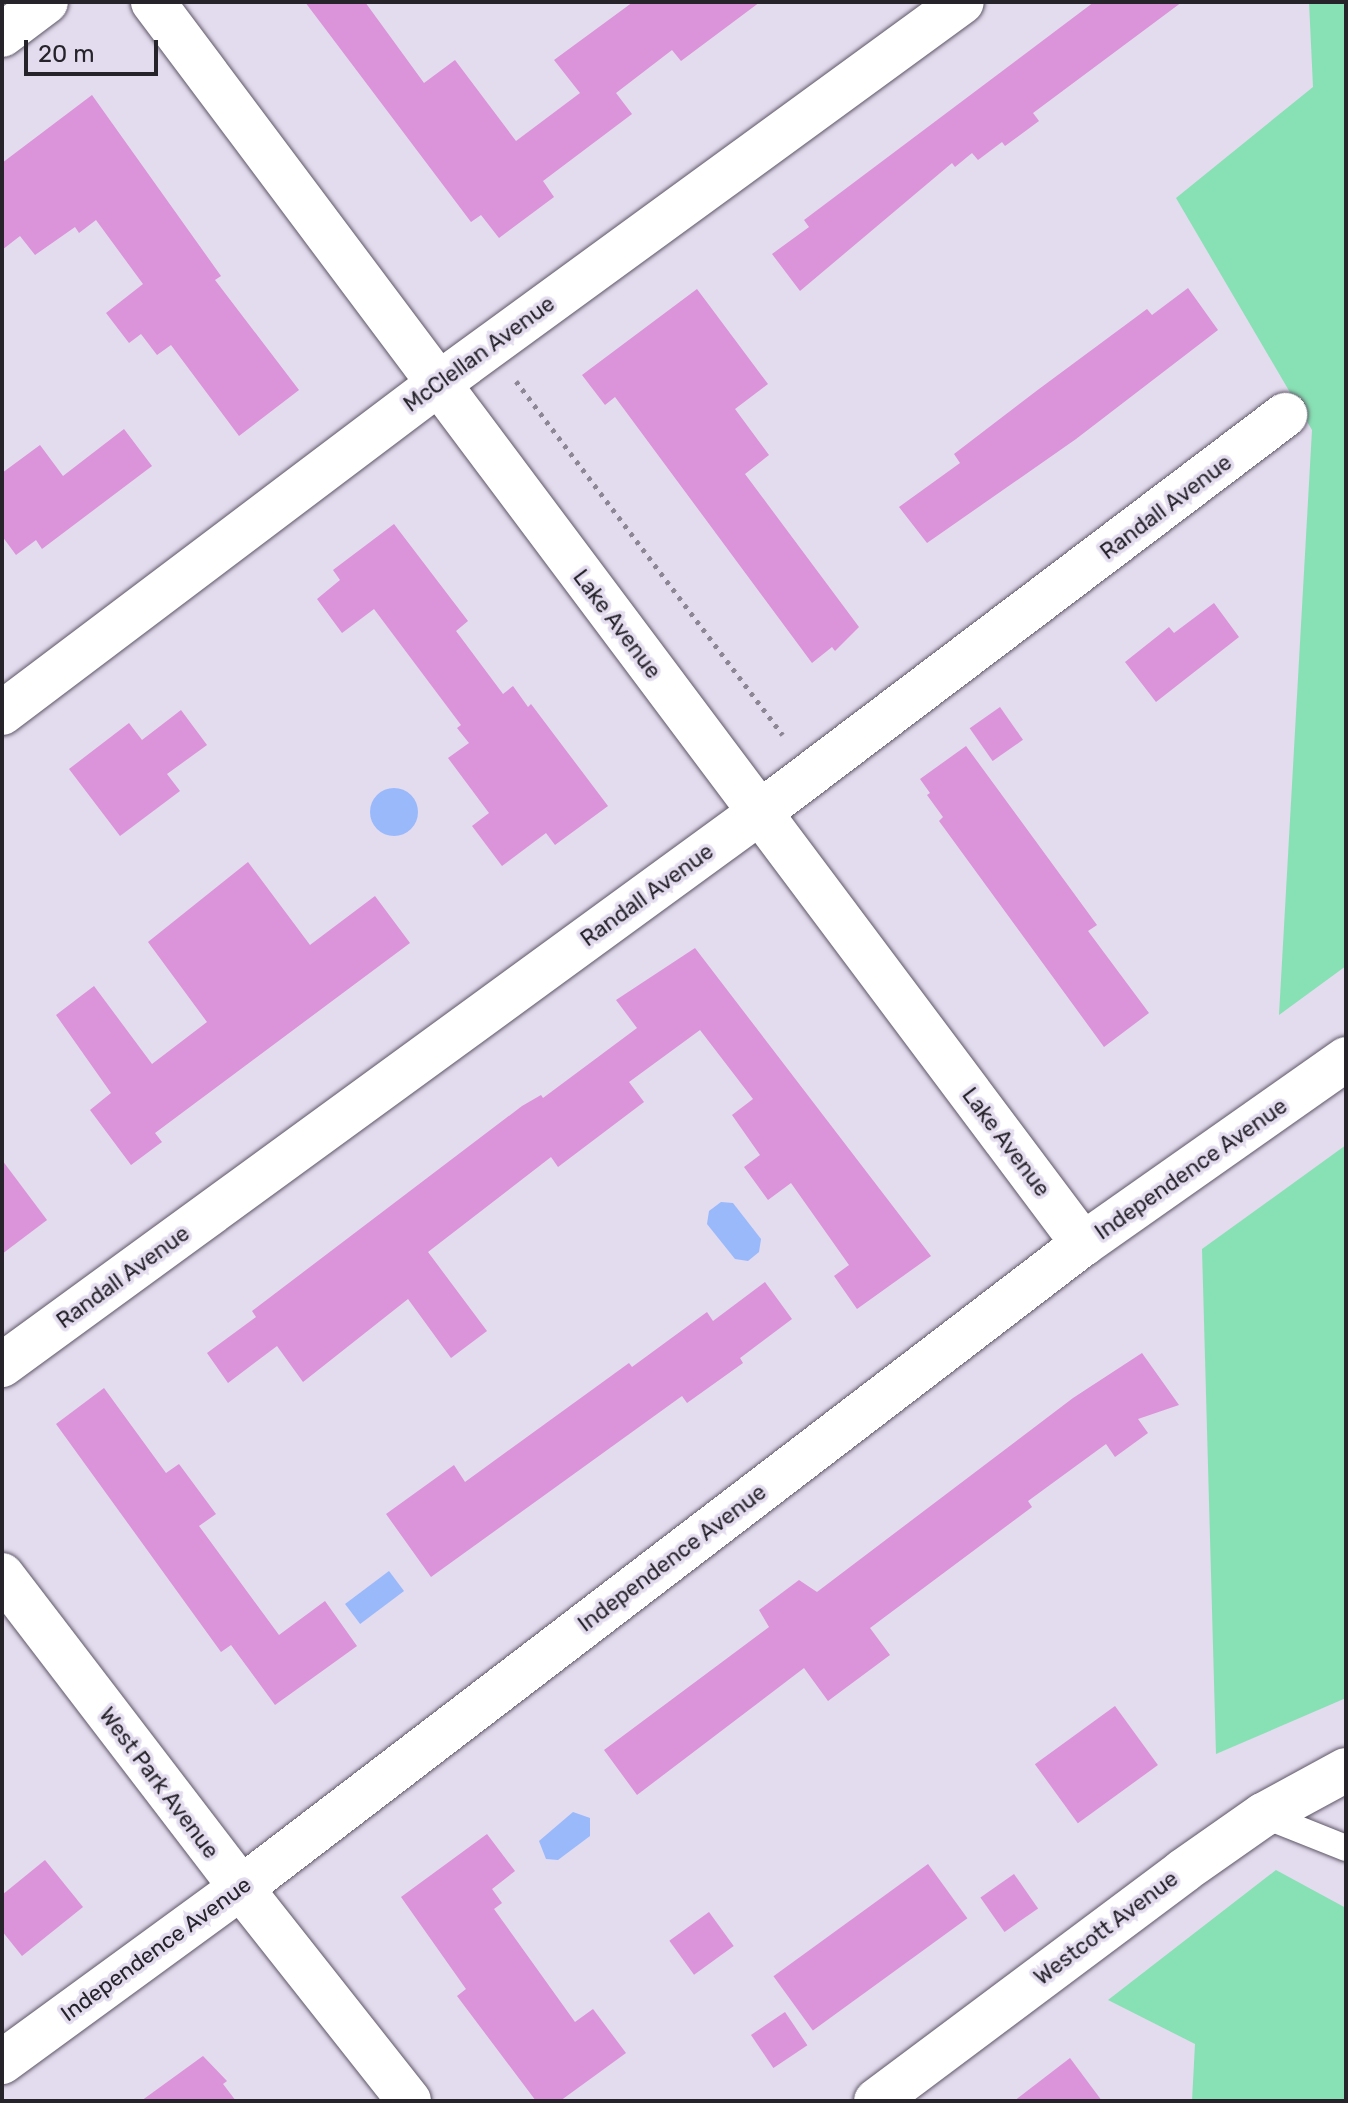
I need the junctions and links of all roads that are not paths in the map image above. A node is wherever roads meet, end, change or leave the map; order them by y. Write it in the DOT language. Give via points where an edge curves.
graph roads {
  1 [pos="46,2"];
  2 [pos="153,2"];
  3 [pos="962,2"];
  4 [pos="2,35"];
  5 [pos="438,384"];
  6 [pos="1285,415"];
  7 [pos="2,713"];
  8 [pos="759,813"];
  9 [pos="1346,1059"];
  10 [pos="1083,1244"];
  11 [pos="2,1365"];
  12 [pos="2,1575"];
  13 [pos="1346,1770"];
  14 [pos="1263,1815"];
  15 [pos="1346,1848"];
  16 [pos="241,1888"];
  17 [pos="2,2062"];
  18 [pos="409,2101"];
  19 [pos="876,2101"];
  1 -- 4 [label="street"];
  2 -- 5 [label="street, Lake Avenue"];
  3 -- 5 [label="street, McClellan Avenue"];
  5 -- 7 [label="street, McClellan Avenue"];
  5 -- 8 [label="street, Lake Avenue"];
  6 -- 8 [label="street, Randall Avenue"];
  8 -- 10 [label="street, Lake Avenue"];
  8 -- 11 [label="street, Randall Avenue"];
  9 -- 10 [label="street, Independence Avenue"];
  10 -- 16 [label="street, Independence Avenue"];
  12 -- 16 [label="street, West Park Avenue"];
  13 -- 14 [label="street, Westcott Avenue"];
  14 -- 15 [label="lane"];
  14 -- 19 [label="street, Westcott Avenue"];
  16 -- 17 [label="street, Independence Avenue"];
  16 -- 18 [label="street, West Park Avenue"];
}
